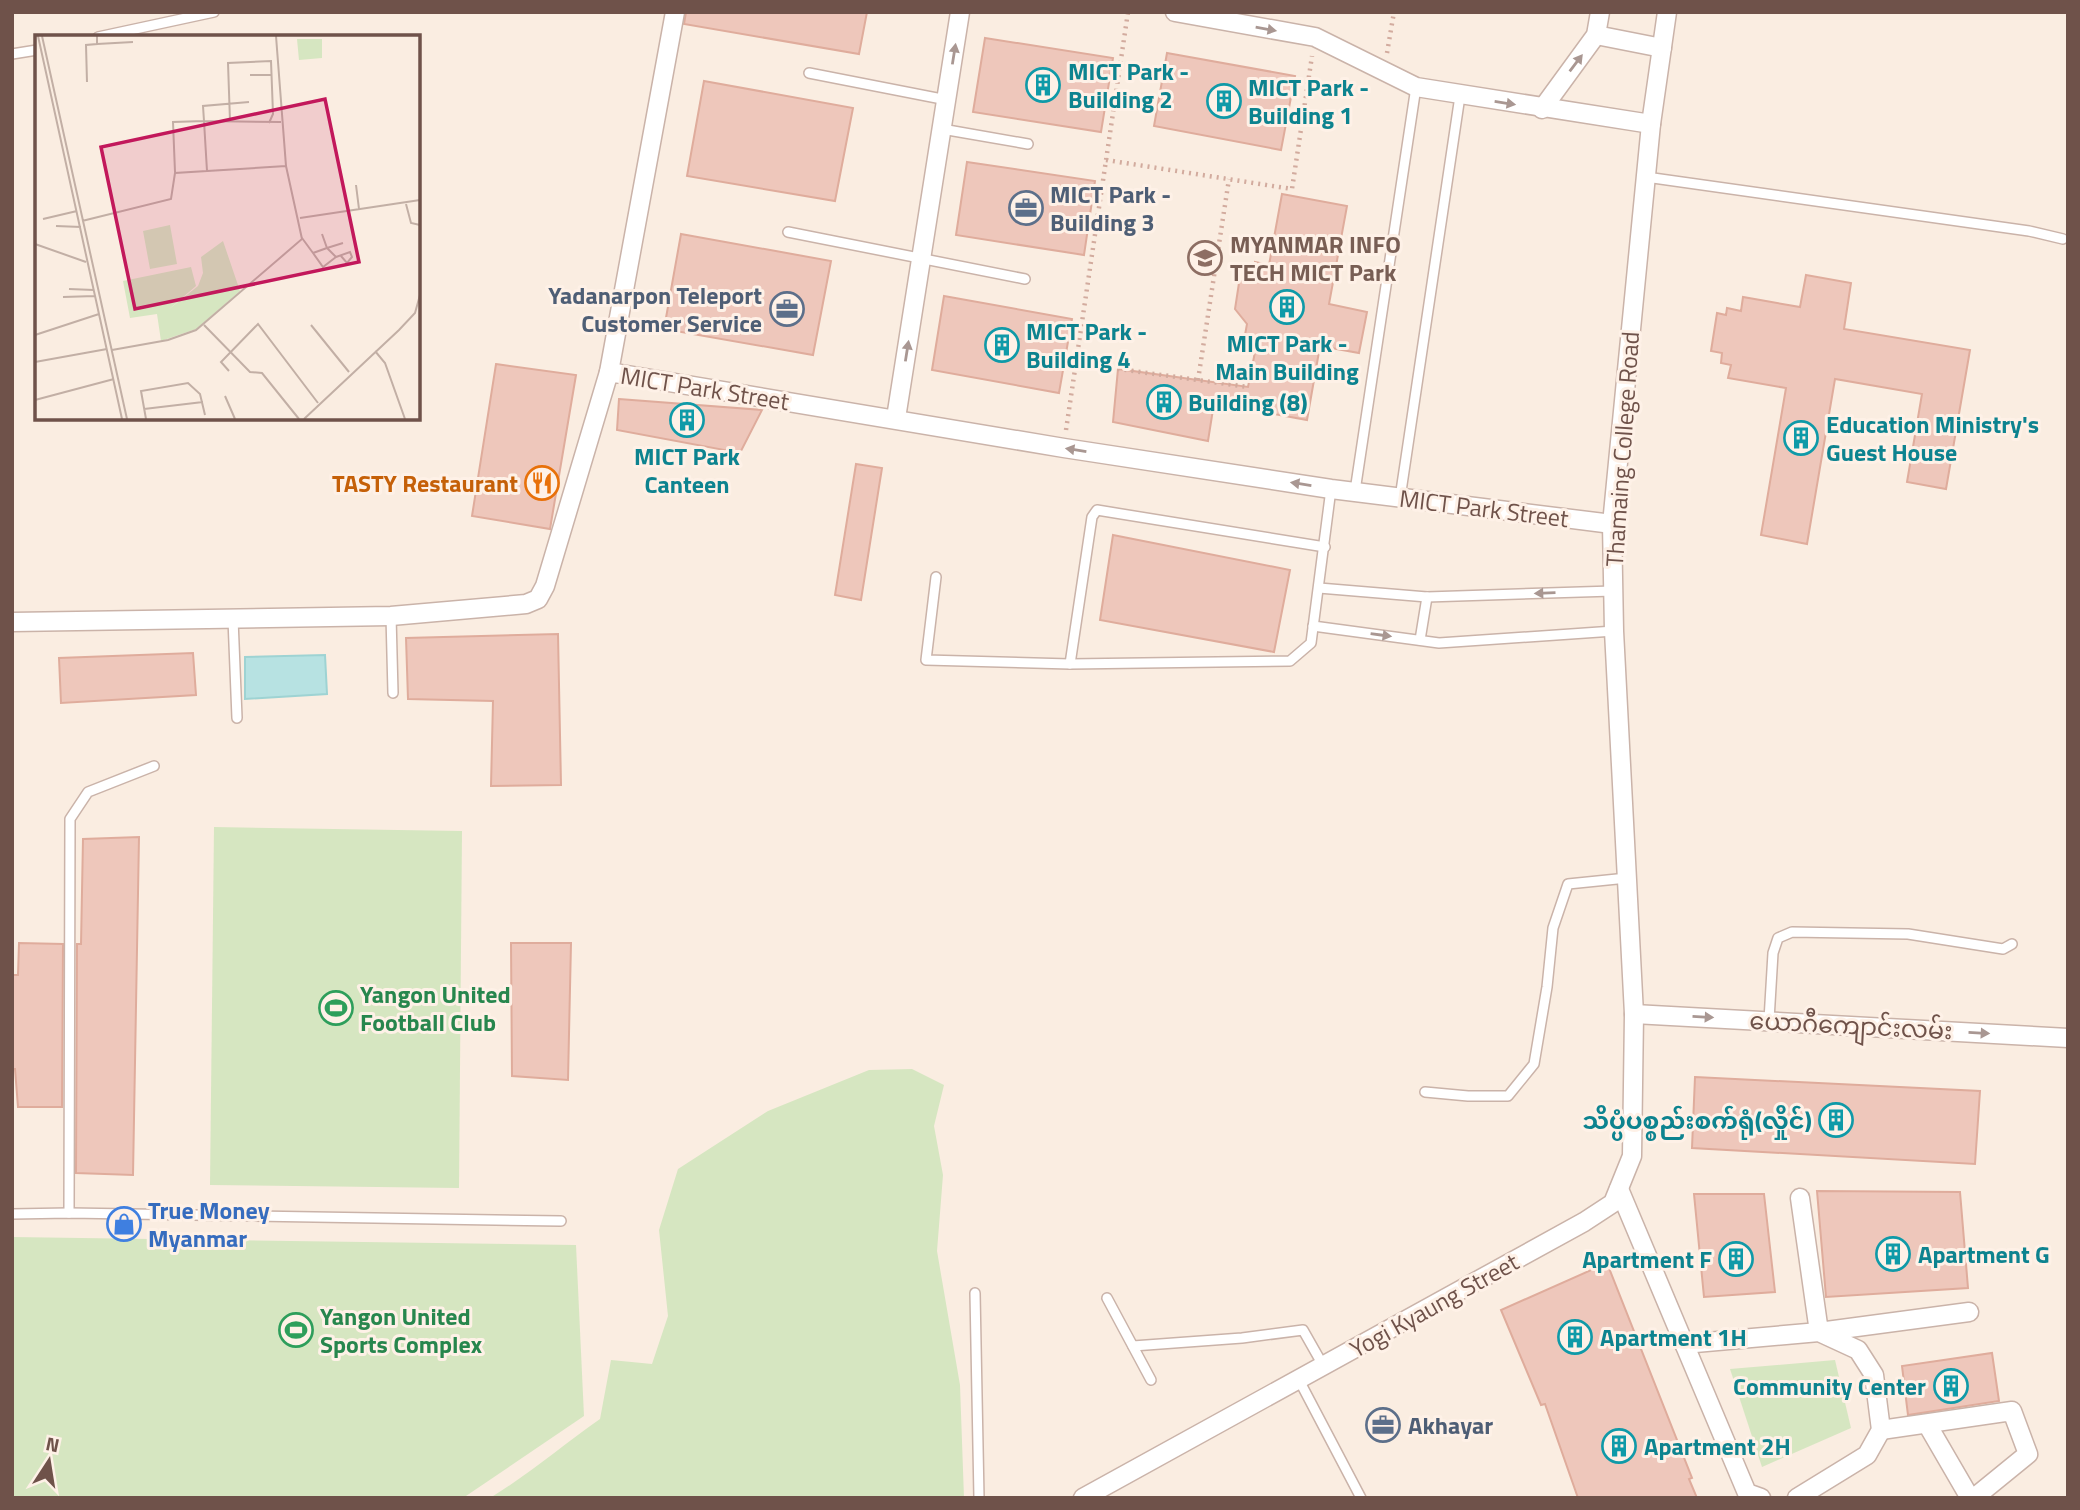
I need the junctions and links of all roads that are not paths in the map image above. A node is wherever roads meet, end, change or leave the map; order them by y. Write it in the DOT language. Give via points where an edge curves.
graph roads {
  1 [pos="214,12"];
  2 [pos="675,12"];
  3 [pos="960,12"];
  4 [pos="1175,12"];
  5 [pos="1600,12"];
  6 [pos="1667,12"];
  7 [pos="1196,14"];
  8 [pos="107,35"];
  9 [pos="1596,35"];
  10 [pos="1662,48"];
  11 [pos="35,50"];
  12 [pos="12,54"];
  13 [pos="809,74"];
  14 [pos="1416,87"];
  15 [pos="1460,96"];
  16 [pos="947,100"];
  17 [pos="1542,108"];
  18 [pos="1651,124"];
  19 [pos="943,129"];
  20 [pos="1028,145"];
  21 [pos="1646,177"];
  22 [pos="788,232"];
  23 [pos="2063,239"];
  24 [pos="923,259"];
  25 [pos="1025,279"];
  26 [pos="610,372"];
  27 [pos="896,418"];
  28 [pos="1331,489"];
  29 [pos="1355,491"];
  30 [pos="1400,498"];
  31 [pos="1612,524"];
  32 [pos="1325,547"];
  33 [pos="936,577"];
  34 [pos="1319,588"];
  35 [pos="1613,591"];
  36 [pos="1427,597"];
  37 [pos="391,616"];
  38 [pos="233,619"];
  39 [pos="12,622"];
  40 [pos="1313,626"];
  41 [pos="1614,631"];
  42 [pos="1420,640"];
  43 [pos="1070,664"];
  44 [pos="393,693"];
  45 [pos="237,718"];
  46 [pos="154,766"];
  47 [pos="1627,878"];
  48 [pos="2012,944"];
  49 [pos="1634,1014"];
  50 [pos="1769,1020"];
  51 [pos="2068,1038"];
  52 [pos="1425,1092"];
  53 [pos="1619,1189"];
  54 [pos="1800,1198"];
  55 [pos="69,1213"];
  56 [pos="12,1214"];
  57 [pos="561,1221"];
  58 [pos="975,1293"];
  59 [pos="1107,1298"];
  60 [pos="1969,1312"];
  61 [pos="1819,1332"];
  62 [pos="1684,1344"];
  63 [pos="1133,1346"];
  64 [pos="1324,1367"];
  65 [pos="1151,1380"];
  66 [pos="1299,1380"];
  67 [pos="1927,1424"];
  68 [pos="1881,1430"];
  69 [pos="1752,1496"];
  70 [pos="979,1498"];
  71 [pos="1083,1498"];
  72 [pos="1361,1498"];
  73 [pos="1797,1498"];
  74 [pos="1972,1498"];
  1 -- 8 [label="lane"];
  2 -- 26 [label="street"];
  16 -- 3 [label="street, one-way"];
  4 -- 7 [label="street"];
  5 -- 9 [label="street"];
  6 -- 10 [label="street, Thamaing College Road"];
  7 -- 14 [label="street, one-way" via="1315,37"];
  9 -- 10 [label="street"];
  17 -- 9 [label="street, one-way"];
  10 -- 18 [label="street, Thamaing College Road"];
  11 -- 12 [label="lane"];
  13 -- 16 [label="lane"];
  14 -- 15 [label="street"];
  14 -- 29 [label="lane"];
  15 -- 17 [label="street, one-way"];
  15 -- 30 [label="lane"];
  16 -- 19 [label="street"];
  17 -- 18 [label="street"];
  18 -- 21 [label="street, Thamaing College Road"];
  19 -- 20 [label="lane"];
  19 -- 24 [label="street"];
  21 -- 23 [label="lane"];
  21 -- 31 [label="street, Thamaing College Road"];
  22 -- 24 [label="lane"];
  24 -- 25 [label="lane"];
  27 -- 24 [label="street, one-way"];
  26 -- 27 [label="street, MICT Park Street"];
  26 -- 37 [label="street, MICT Park Street" via="538,599 526,604"];
  28 -- 27 [label="street, MICT Park Street, one-way"];
  28 -- 29 [label="street, MICT Park Street"];
  28 -- 32 [label="lane"];
  29 -- 30 [label="street, MICT Park Street"];
  30 -- 31 [label="street, MICT Park Street"];
  31 -- 35 [label="street, Thamaing College Road"];
  32 -- 34 [label="lane"];
  32 -- 43 [label="lane" via="1097,510"];
  33 -- 43 [label="lane" via="926,660"];
  34 -- 36 [label="lane"];
  34 -- 40 [label="lane"];
  35 -- 36 [label="lane, one-way"];
  35 -- 41 [label="street, Thamaing College Road"];
  36 -- 42 [label="lane"];
  37 -- 38 [label="street"];
  37 -- 44 [label="lane"];
  38 -- 39 [label="street"];
  38 -- 45 [label="lane"];
  40 -- 42 [label="lane, one-way"];
  40 -- 43 [label="lane" via="1311,643 1290,661"];
  41 -- 42 [label="lane" via="1438,643"];
  41 -- 47 [label="street, Thamaing College Road"];
  46 -- 55 [label="lane" via="88,792 70,819"];
  47 -- 49 [label="street, Thamaing College Road"];
  47 -- 52 [label="lane" via="1568,884 1553,928 1534,1064 1508,1096"];
  48 -- 50 [label="lane" via="2003,949 1908,934 1792,932 1778,938 1773,953"];
  49 -- 50 [label="street, ယောဂီကျောင်းလမ်း, one-way"];
  49 -- 53 [label="street, Yogi Kyaung Street" via="1632,1156"];
  50 -- 51 [label="street, ယောဂီကျောင်းလမ်း, one-way"];
  53 -- 62 [label="street"];
  53 -- 64 [label="street, Yogi Kyaung Street" via="1613,1203 1584,1222"];
  54 -- 61 [label="street"];
  55 -- 56 [label="lane"];
  55 -- 57 [label="lane"];
  58 -- 70 [label="lane"];
  59 -- 63 [label="lane"];
  60 -- 61 [label="street"];
  61 -- 62 [label="street"];
  61 -- 68 [label="street" via="1858,1350 1874,1375"];
  62 -- 69 [label="street"];
  63 -- 64 [label="lane" via="1303,1330"];
  63 -- 65 [label="lane"];
  64 -- 66 [label="street, Yogi Kyaung Street"];
  66 -- 71 [label="street, Yogi Kyaung Street"];
  66 -- 72 [label="lane"];
  67 -- 68 [label="street"];
  67 -- 74 [label="street"];
  67 -- 74 [label="street" via="2012,1412 2028,1454"];
  68 -- 73 [label="street" via="1867,1455"];
}
